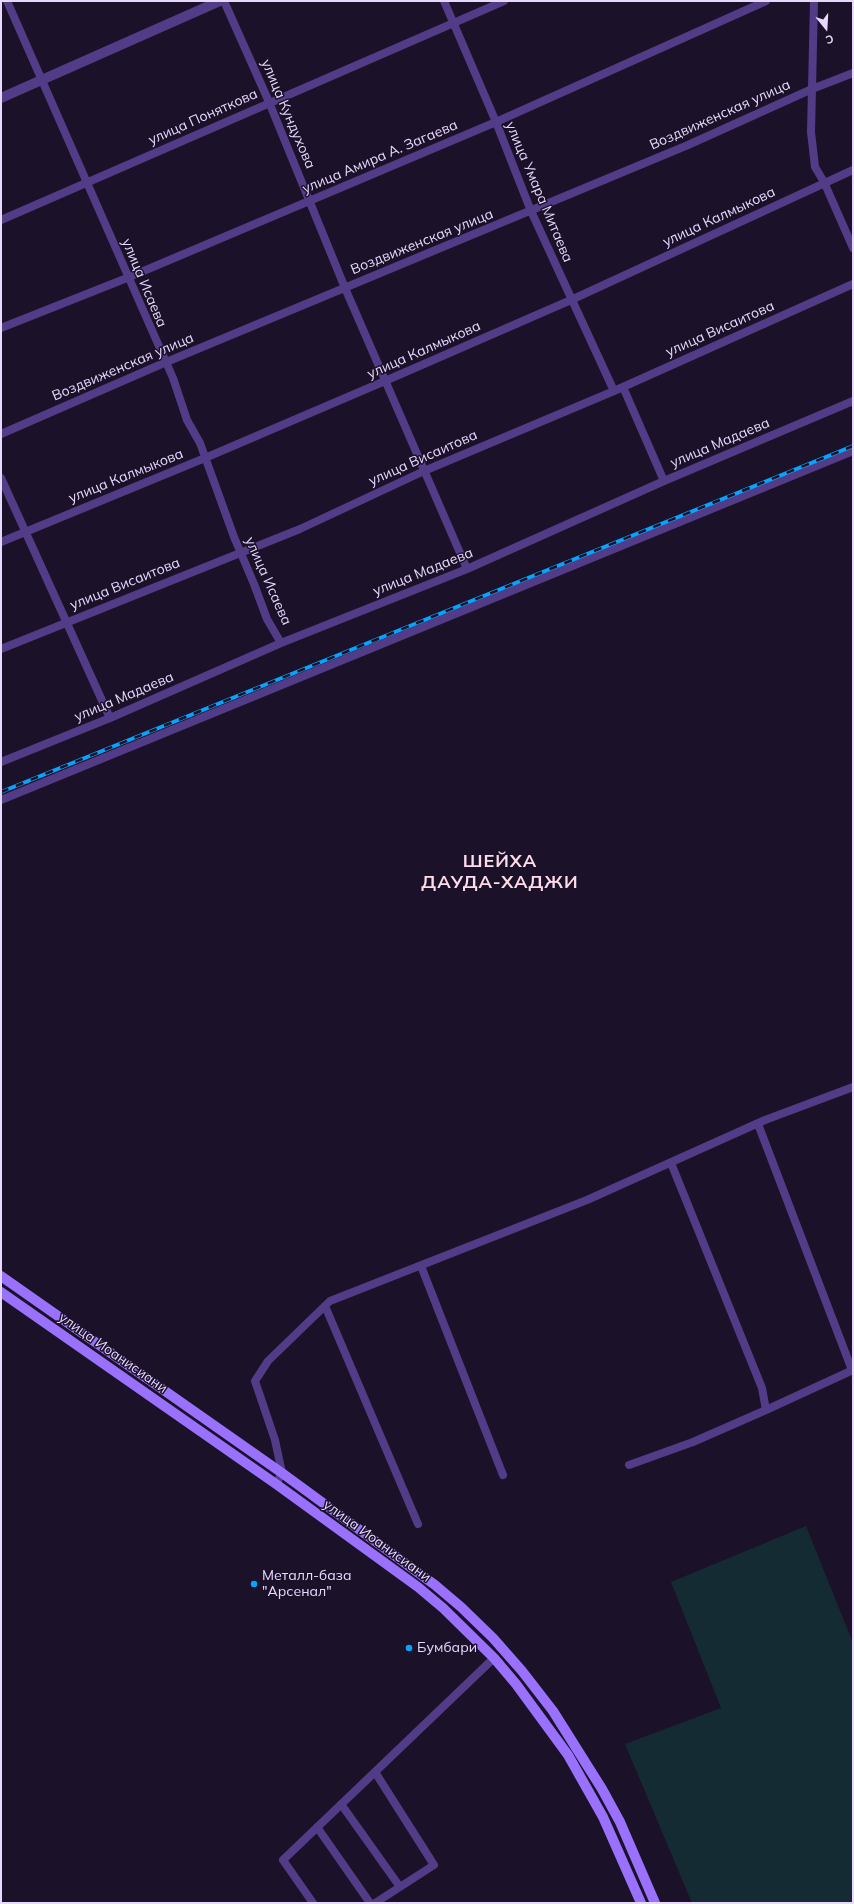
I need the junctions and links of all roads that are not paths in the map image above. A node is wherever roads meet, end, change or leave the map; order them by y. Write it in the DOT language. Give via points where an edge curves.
graph roads {
  1 [pos="6,1"];
  2 [pos="220,1"];
  3 [pos="224,1"];
  4 [pos="444,1"];
  5 [pos="504,1"];
  6 [pos="766,1"];
  7 [pos="814,1"];
  8 [pos="751,4"];
  9 [pos="452,23"];
  10 [pos="853,73"];
  11 [pos="40,80"];
  12 [pos="812,89"];
  13 [pos="1,98"];
  14 [pos="269,102"];
  15 [pos="496,122"];
  16 [pos="853,170"];
  17 [pos="87,182"];
  18 [pos="824,182"];
  19 [pos="310,201"];
  20 [pos="531,211"];
  21 [pos="1,220"];
  22 [pos="853,248"];
  23 [pos="127,278"];
  24 [pos="853,284"];
  25 [pos="345,288"];
  26 [pos="571,300"];
  27 [pos="1,328"];
  28 [pos="164,363"];
  29 [pos="385,381"];
  30 [pos="623,387"];
  31 [pos="614,391"];
  32 [pos="853,400"];
  33 [pos="1,434"];
  34 [pos="853,452"];
  35 [pos="206,458"];
  36 [pos="424,471"];
  37 [pos="1,478"];
  38 [pos="664,481"];
  39 [pos="24,532"];
  40 [pos="1,542"];
  41 [pos="241,551"];
  42 [pos="467,569"];
  43 [pos="65,622"];
  44 [pos="281,643"];
  45 [pos="1,649"];
  46 [pos="110,718"];
  47 [pos="1,762"];
  48 [pos="1,800"];
  49 [pos="853,1086"];
  50 [pos="758,1124"];
  51 [pos="670,1163"];
  52 [pos="421,1266"];
  53 [pos="1,1276"];
  54 [pos="1,1292"];
  55 [pos="325,1306"];
  56 [pos="852,1370"];
  57 [pos="766,1410"];
  58 [pos="629,1466"];
  59 [pos="282,1473"];
  60 [pos="504,1475"];
  61 [pos="276,1484"];
  62 [pos="418,1524"];
  63 [pos="494,1658"];
  64 [pos="375,1772"];
  65 [pos="341,1804"];
  66 [pos="317,1827"];
  67 [pos="400,1887"];
  68 [pos="313,1903"];
  69 [pos="370,1903"];
  70 [pos="375,1903"];
  71 [pos="641,1903"];
  72 [pos="655,1903"];
  1 -- 11 [label="street, улица Исаева"];
  2 -- 11 [label="street"];
  3 -- 14 [label="street, улица Кундухова"];
  4 -- 9 [label="street, улица Умара Митаева"];
  5 -- 9 [label="street, улица Поняткова"];
  6 -- 8 [label="street, улица Амира А. Загаева"];
  7 -- 12 [label="street"];
  8 -- 15 [label="street, улица Амира А. Загаева"];
  9 -- 14 [label="street, улица Поняткова"];
  9 -- 15 [label="street, улица Умара Митаева"];
  10 -- 12 [label="street, Воздвиженская улица"];
  11 -- 13 [label="street"];
  11 -- 17 [label="street, улица Исаева"];
  12 -- 18 [label="street" via="811,132 815,166"];
  12 -- 20 [label="street, Воздвиженская улица"];
  14 -- 17 [label="street, улица Поняткова"];
  14 -- 19 [label="street, улица Кундухова"];
  15 -- 19 [label="street, улица Амира А. Загаева"];
  15 -- 20 [label="street, улица Умара Митаева"];
  16 -- 18 [label="street, улица Калмыкова"];
  17 -- 21 [label="street, улица Поняткова"];
  17 -- 23 [label="street, улица Исаева"];
  18 -- 22 [label="street"];
  18 -- 26 [label="street, улица Калмыкова"];
  19 -- 23 [label="street, улица Амира А. Загаева"];
  19 -- 25 [label="street, улица Кундухова"];
  20 -- 25 [label="street, Воздвиженская улица"];
  20 -- 26 [label="street, улица Умара Митаева"];
  23 -- 27 [label="street, улица Амира А. Загаева"];
  23 -- 28 [label="street, улица Исаева"];
  24 -- 30 [label="street, улица Висаитова"];
  25 -- 28 [label="street, Воздвиженская улица"];
  25 -- 29 [label="street, улица Кундухова"];
  26 -- 29 [label="street, улица Калмыкова"];
  26 -- 31 [label="street, улица Умара Митаева"];
  28 -- 33 [label="street, Воздвиженская улица"];
  28 -- 35 [label="street, улица Исаева" via="173,378 187,420"];
  29 -- 35 [label="street, улица Калмыкова"];
  29 -- 36 [label="street, улица Кундухова"];
  30 -- 31 [label="street, улица Висаитова"];
  30 -- 38 [label="street"];
  31 -- 36 [label="street, улица Висаитова"];
  32 -- 38 [label="street, улица Мадаева"];
  34 -- 48 [label="street"];
  35 -- 39 [label="street, улица Калмыкова"];
  35 -- 41 [label="street, улица Исаева"];
  36 -- 41 [label="street, улица Висаитова" via="300,529"];
  36 -- 42 [label="street, улица Кундухова"];
  37 -- 39 [label="street"];
  38 -- 42 [label="street, улица Мадаева"];
  39 -- 40 [label="street, улица Калмыкова"];
  39 -- 43 [label="street"];
  41 -- 43 [label="street, улица Висаитова"];
  41 -- 44 [label="street, улица Исаева" via="267,619"];
  42 -- 44 [label="street, улица Мадаева"];
  43 -- 45 [label="street, улица Висаитова"];
  43 -- 46 [label="street"];
  44 -- 46 [label="street, улица Мадаева"];
  46 -- 47 [label="street, улица Мадаева"];
  49 -- 50 [label="street"];
  50 -- 51 [label="street"];
  50 -- 56 [label="street"];
  51 -- 52 [label="street" via="580,1203"];
  51 -- 57 [label="street" via="762,1388"];
  52 -- 55 [label="street" via="330,1301"];
  52 -- 60 [label="street"];
  53 -- 59 [label="main road"];
  54 -- 61 [label="main road, улица Иоанисиани"];
  55 -- 59 [label="street" via="268,1361 255,1381 275,1440"];
  55 -- 62 [label="street"];
  56 -- 57 [label="street"];
  57 -- 58 [label="street"];
  59 -- 61 [label="street"];
  59 -- 72 [label="main road" via="435,1584 493,1638 522,1671 553,1711 602,1789 620,1822"];
  61 -- 63 [label="main road, улица Иоанисиани" via="418,1587"];
  63 -- 64 [label="street"];
  63 -- 71 [label="main road, улица Иоанисиани" via="568,1755 603,1817"];
  64 -- 65 [label="street"];
  64 -- 67 [label="street" via="434,1865"];
  65 -- 66 [label="street"];
  65 -- 67 [label="street"];
  66 -- 68 [label="street" via="283,1860"];
  66 -- 69 [label="street"];
  67 -- 70 [label="street"];
}
